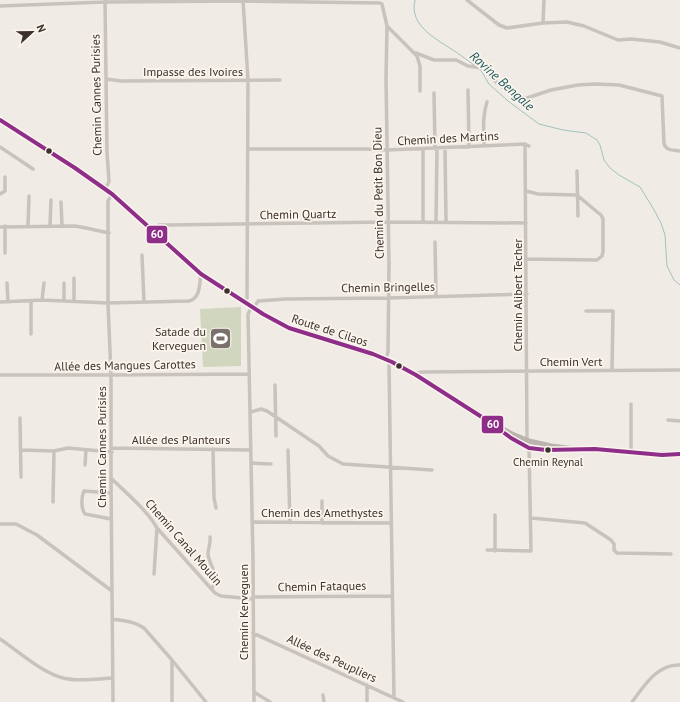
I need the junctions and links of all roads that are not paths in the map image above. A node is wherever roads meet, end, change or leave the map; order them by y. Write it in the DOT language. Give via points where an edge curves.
graph roads {
  1 [pos="467,0"];
  2 [pos="544,0"];
  3 [pos="105,1"];
  4 [pos="243,1"];
  5 [pos="0,6"];
  6 [pos="543,23"];
  7 [pos="387,26"];
  8 [pos="680,48"];
  9 [pos="416,53"];
  10 [pos="106,79"];
  11 [pos="248,80"];
  12 [pos="280,80"];
  13 [pos="468,90"];
  14 [pos="420,91"];
  15 [pos="434,93"];
  16 [pos="487,102"];
  17 [pos="0,120"];
  18 [pos="525,144"];
  19 [pos="484,146"];
  20 [pos="529,146"];
  21 [pos="0,147"];
  22 [pos="469,147"];
  23 [pos="445,148"];
  24 [pos="248,149"];
  25 [pos="423,149"];
  26 [pos="436,149"];
  27 [pos="387,150"];
  28 [pos="680,151"];
  29 [pos="34,169"];
  30 [pos="577,171"];
  31 [pos="5,176"];
  32 [pos="105,189"];
  33 [pos="526,191"];
  34 [pos="0,194"];
  35 [pos="112,194"];
  36 [pos="577,195"];
  37 [pos="29,196"];
  38 [pos="51,200"];
  39 [pos="62,202"];
  40 [pos="578,216"];
  41 [pos="388,222"];
  42 [pos="423,222"];
  43 [pos="436,222"];
  44 [pos="446,222"];
  45 [pos="526,223"];
  46 [pos="248,224"];
  47 [pos="5,226"];
  48 [pos="28,226"];
  49 [pos="50,226"];
  50 [pos="62,226"];
  51 [pos="0,227"];
  52 [pos="150,229"];
  53 [pos="109,233"];
  54 [pos="435,242"];
  55 [pos="5,253"];
  56 [pos="142,256"];
  57 [pos="527,259"];
  58 [pos="201,274"];
  59 [pos="74,278"];
  60 [pos="7,283"];
  61 [pos="44,283"];
  62 [pos="64,283"];
  63 [pos="527,294"];
  64 [pos="436,296"];
  65 [pos="388,298"];
  66 [pos="42,300"];
  67 [pos="64,300"];
  68 [pos="32,301"];
  69 [pos="0,302"];
  70 [pos="8,302"];
  71 [pos="74,302"];
  72 [pos="144,302"];
  73 [pos="245,302"];
  74 [pos="108,303"];
  75 [pos="253,307"];
  76 [pos="586,311"];
  77 [pos="31,334"];
  78 [pos="388,360"];
  79 [pos="612,370"];
  80 [pos="680,370"];
  81 [pos="527,371"];
  82 [pos="249,374"];
  83 [pos="0,375"];
  84 [pos="111,375"];
  85 [pos="416,375"];
  86 [pos="275,385"];
  87 [pos="631,404"];
  88 [pos="251,412"];
  89 [pos="276,417"];
  90 [pos="20,418"];
  91 [pos="668,420"];
  92 [pos="680,420"];
  93 [pos="488,421"];
  94 [pos="276,436"];
  95 [pos="527,440"];
  96 [pos="528,447"];
  97 [pos="556,448"];
  98 [pos="213,449"];
  99 [pos="21,450"];
  100 [pos="86,450"];
  101 [pos="112,450"];
  102 [pos="251,450"];
  103 [pos="288,450"];
  104 [pos="54,451"];
  105 [pos="631,452"];
  106 [pos="680,454"];
  107 [pos="251,463"];
  108 [pos="271,464"];
  109 [pos="85,465"];
  110 [pos="391,468"];
  111 [pos="432,470"];
  112 [pos="20,476"];
  113 [pos="110,478"];
  114 [pos="111,493"];
  115 [pos="322,501"];
  116 [pos="53,502"];
  117 [pos="216,508"];
  118 [pos="495,515"];
  119 [pos="531,518"];
  120 [pos="111,519"];
  121 [pos="252,522"];
  122 [pos="290,523"];
  123 [pos="322,523"];
  124 [pos="391,523"];
  125 [pos="0,524"];
  126 [pos="156,528"];
  127 [pos="210,537"];
  128 [pos="487,550"];
  129 [pos="495,551"];
  130 [pos="671,554"];
  131 [pos="154,574"];
  132 [pos="212,589"];
  133 [pos="112,591"];
  134 [pos="392,596"];
  135 [pos="253,598"];
  136 [pos="112,619"];
  137 [pos="253,632"];
  138 [pos="0,638"];
  139 [pos="172,660"];
  140 [pos="680,665"];
  141 [pos="112,678"];
  142 [pos="367,685"];
  143 [pos="254,692"];
  144 [pos="323,695"];
  145 [pos="394,698"];
  146 [pos="113,702"];
  147 [pos="172,702"];
  148 [pos="206,702"];
  149 [pos="254,702"];
  150 [pos="270,702"];
  151 [pos="324,702"];
  152 [pos="368,702"];
  153 [pos="403,702"];
  154 [pos="632,702"];
  1 -- 6 [label="street" via="499,25 507,28"];
  2 -- 6 [label="street"];
  3 -- 4 [label="street"];
  3 -- 5 [label="street"];
  3 -- 10 [label="street, Chemin Cannes Purisies"];
  4 -- 7 [label="street, Chemin du Petit Bon Dieu" via="380,3 384,7"];
  4 -- 11 [label="street"];
  6 -- 8 [label="street" via="567,22 618,40 660,42"];
  7 -- 9 [label="street"];
  7 -- 27 [label="street, Chemin du Petit Bon Dieu"];
  9 -- 14 [label="street" via="420,60"];
  9 -- 28 [label="street" via="434,60 456,60 468,66 482,68 497,83 521,100 551,90 595,84 619,85 662,96 664,144 668,150"];
  10 -- 11 [label="street, Impasse des Ivoires"];
  10 -- 32 [label="street, Chemin Cannes Purisies" via="109,182"];
  11 -- 12 [label="street, Impasse des Ivoires"];
  11 -- 24 [label="street"];
  13 -- 22 [label="street"];
  15 -- 26 [label="street"];
  16 -- 19 [label="street" via="484,111"];
  17 -- 32 [label="main road, Route de Cilaos"];
  18 -- 19 [label="street, Chemin des Martins"];
  18 -- 20 [label="street, Chemin des Martins"];
  18 -- 33 [label="street, Chemin Alibert Techer"];
  19 -- 22 [label="street, Chemin des Martins"];
  21 -- 29 [label="street"];
  22 -- 23 [label="street, Chemin des Martins"];
  23 -- 26 [label="street, Chemin des Martins"];
  23 -- 44 [label="street"];
  24 -- 27 [label="street, Chemin des Martins"];
  24 -- 46 [label="street"];
  25 -- 26 [label="street, Chemin des Martins"];
  25 -- 27 [label="street, Chemin des Martins"];
  25 -- 42 [label="street"];
  26 -- 43 [label="street"];
  27 -- 41 [label="street, Chemin du Petit Bon Dieu"];
  30 -- 36 [label="street"];
  31 -- 34 [label="street" via="5,191"];
  32 -- 35 [label="main road, Route de Cilaos"];
  33 -- 36 [label="street" via="543,195"];
  33 -- 45 [label="street, Chemin Alibert Techer"];
  35 -- 52 [label="main road, Route de Cilaos"];
  35 -- 53 [label="street, Chemin Cannes Purisies" via="108,201"];
  36 -- 40 [label="street"];
  36 -- 57 [label="street" via="603,219 602,256 597,260"];
  37 -- 48 [label="street"];
  38 -- 49 [label="street"];
  39 -- 50 [label="street"];
  41 -- 42 [label="street, Chemin Quartz"];
  41 -- 46 [label="street, Chemin Quartz"];
  41 -- 65 [label="street, Chemin du Petit Bon Dieu"];
  42 -- 43 [label="street, Chemin Quartz"];
  43 -- 44 [label="street, Chemin Quartz"];
  44 -- 45 [label="street, Chemin Quartz"];
  45 -- 57 [label="street, Chemin Alibert Techer"];
  46 -- 52 [label="street, Chemin Quartz" via="160,225"];
  46 -- 73 [label="street"];
  47 -- 48 [label="street"];
  47 -- 51 [label="street"];
  47 -- 55 [label="street"];
  48 -- 49 [label="street"];
  49 -- 50 [label="street"];
  50 -- 53 [label="street"];
  52 -- 58 [label="main road, Route de Cilaos"];
  53 -- 74 [label="street, Chemin Cannes Purisies"];
  54 -- 64 [label="street"];
  56 -- 72 [label="street"];
  57 -- 63 [label="street, Chemin Alibert Techer"];
  58 -- 72 [label="street" via="197,296 194,299"];
  58 -- 73 [label="main road, Route de Cilaos"];
  59 -- 71 [label="street"];
  60 -- 70 [label="street"];
  61 -- 66 [label="street"];
  62 -- 67 [label="street"];
  63 -- 64 [label="street, Chemin Bringelles"];
  63 -- 81 [label="street, Chemin Alibert Techer"];
  64 -- 65 [label="street, Chemin Bringelles"];
  65 -- 75 [label="street, Chemin Bringelles" via="286,298 258,301"];
  65 -- 78 [label="street, Chemin du Petit Bon Dieu"];
  66 -- 67 [label="street"];
  66 -- 68 [label="street"];
  67 -- 71 [label="street"];
  68 -- 70 [label="street"];
  68 -- 77 [label="street"];
  69 -- 70 [label="street"];
  71 -- 74 [label="street"];
  72 -- 74 [label="street"];
  73 -- 75 [label="main road, Route de Cilaos"];
  74 -- 84 [label="street, Chemin Cannes Purisies"];
  75 -- 78 [label="main road, Route de Cilaos" via="289,328"];
  75 -- 82 [label="street, Chemin Kerveguen" via="248,314"];
  76 -- 79 [label="street" via="612,311"];
  78 -- 85 [label="main road, Route de Cilaos"];
  78 -- 110 [label="street, Chemin du Petit Bon Dieu"];
  79 -- 80 [label="street, Chemin Vert"];
  79 -- 81 [label="street, Chemin Vert"];
  81 -- 85 [label="street, Chemin Vert" via="422,372"];
  81 -- 95 [label="street, Chemin Alibert Techer"];
  82 -- 84 [label="street, Allée des Mangues Carottes"];
  82 -- 88 [label="street, Chemin Kerveguen"];
  83 -- 84 [label="street, Allée des Mangues Carottes"];
  84 -- 101 [label="street, Chemin Cannes Purisies"];
  85 -- 93 [label="main road, Route de Cilaos"];
  86 -- 89 [label="street"];
  87 -- 105 [label="street"];
  88 -- 89 [label="street" via="263,409"];
  88 -- 102 [label="street, Chemin Kerveguen"];
  89 -- 94 [label="street"];
  89 -- 110 [label="street" via="319,446 336,461 343,464"];
  90 -- 99 [label="street"];
  91 -- 92 [label="street"];
  93 -- 95 [label="main road, Route de Cilaos"];
  93 -- 96 [label="main road, Route de Cilaos" via="510,438"];
  95 -- 96 [label="street, Chemin Alibert Techer"];
  95 -- 97 [label="main road, Route de Cilaos"];
  96 -- 97 [label="main road, Route de Cilaos"];
  96 -- 119 [label="street"];
  97 -- 105 [label="main road, Route de Cilaos"];
  98 -- 101 [label="street, Allée des Planteurs"];
  98 -- 102 [label="street, Allée des Planteurs"];
  98 -- 117 [label="street"];
  99 -- 104 [label="street, Allée des Planteurs"];
  99 -- 112 [label="street"];
  100 -- 101 [label="street, Allée des Planteurs"];
  100 -- 104 [label="street, Allée des Planteurs" via="68,448"];
  100 -- 109 [label="street"];
  101 -- 113 [label="street, Chemin Cannes Purisies"];
  102 -- 107 [label="street, Chemin Kerveguen"];
  103 -- 122 [label="street"];
  104 -- 116 [label="street"];
  105 -- 106 [label="main road, Route de Cilaos"];
  107 -- 108 [label="street"];
  107 -- 121 [label="street, Chemin Kerveguen"];
  110 -- 111 [label="street"];
  110 -- 124 [label="street, Chemin du Petit Bon Dieu"];
  113 -- 114 [label="street, Chemin Cannes Purisies"];
  113 -- 126 [label="street, Chemin Canal Moulin" via="136,503"];
  114 -- 120 [label="street, Chemin Cannes Purisies"];
  114 -- 120 [label="street" via="84,491 82,494 82,509 85,514"];
  115 -- 123 [label="street"];
  118 -- 129 [label="street"];
  119 -- 129 [label="street" via="531,551"];
  119 -- 130 [label="street" via="585,523 611,540 617,553"];
  120 -- 133 [label="street, Chemin Cannes Purisies"];
  121 -- 122 [label="street, Chemin des Amethystes"];
  121 -- 135 [label="street, Chemin Kerveguen"];
  122 -- 123 [label="street, Chemin des Amethystes"];
  123 -- 124 [label="street, Chemin des Amethystes"];
  124 -- 134 [label="street, Chemin du Petit Bon Dieu"];
  125 -- 133 [label="street" via="16,524 37,535"];
  126 -- 131 [label="street"];
  126 -- 132 [label="street, Chemin Canal Moulin"];
  127 -- 132 [label="street" via="208,553 214,570"];
  128 -- 129 [label="street"];
  132 -- 135 [label="street, Chemin Canal Moulin" via="221,596"];
  133 -- 136 [label="street, Chemin Cannes Purisies"];
  134 -- 135 [label="street, Chemin Fataques"];
  134 -- 145 [label="street, Chemin du Petit Bon Dieu"];
  135 -- 137 [label="street, Chemin Kerveguen"];
  136 -- 139 [label="street" via="132,622 144,628"];
  136 -- 141 [label="street, Chemin Cannes Purisies"];
  137 -- 142 [label="street, Allée des Peupliers"];
  137 -- 143 [label="street, Chemin Kerveguen"];
  138 -- 141 [label="street" via="55,676 74,680"];
  139 -- 147 [label="street"];
  139 -- 148 [label="street"];
  140 -- 154 [label="street" via="670,666 652,676"];
  141 -- 146 [label="street, Chemin Cannes Purisies"];
  142 -- 145 [label="street, Allée des Peupliers"];
  142 -- 152 [label="street"];
  143 -- 149 [label="street, Chemin Kerveguen"];
  143 -- 150 [label="street"];
  144 -- 151 [label="street"];
  145 -- 153 [label="street, Allée des Peupliers"];
}
